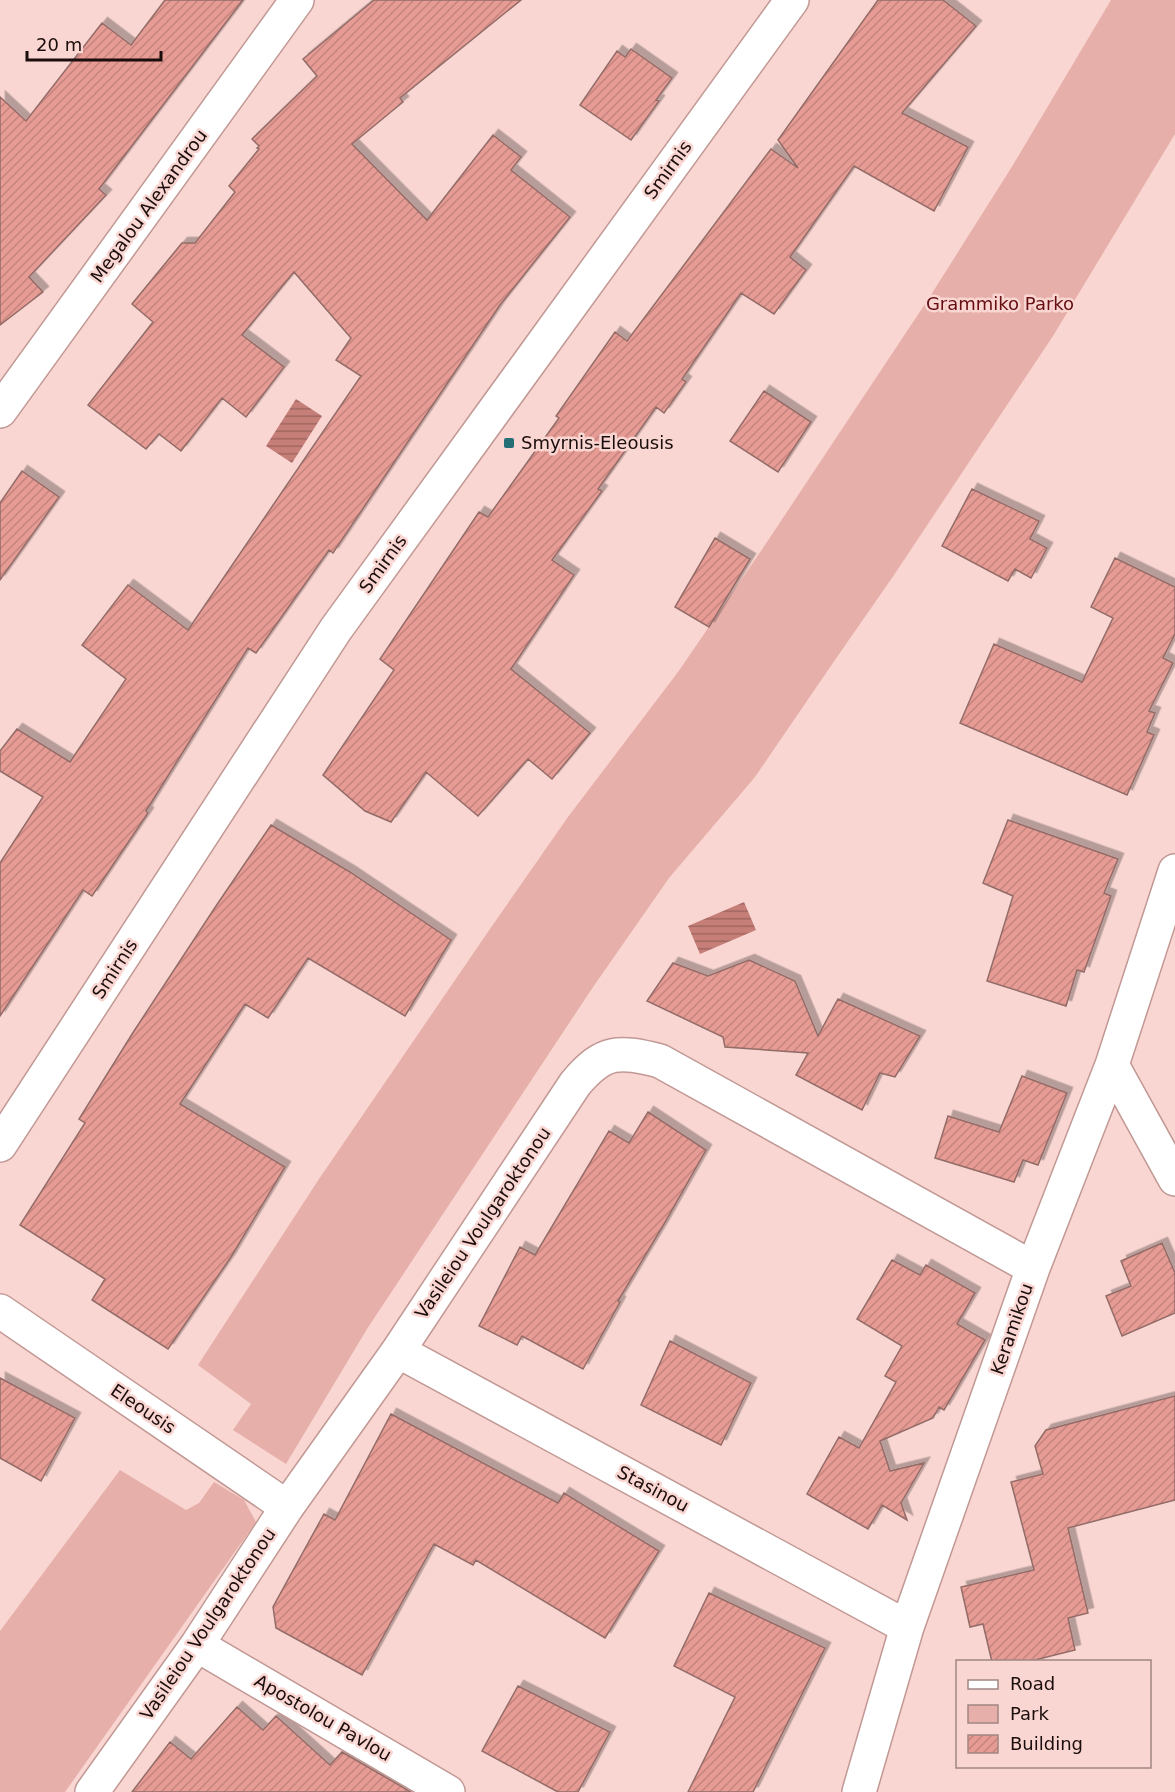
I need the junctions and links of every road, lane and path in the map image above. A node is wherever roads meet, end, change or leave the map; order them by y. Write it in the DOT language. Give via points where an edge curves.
graph roads {
  1 [pos="297,0"];
  2 [pos="792,0"];
  3 [pos="0,411"];
  4 [pos="1175,871"];
  5 [pos="1112,1065"];
  6 [pos="0,1145"];
  7 [pos="1175,1179"];
  8 [pos="1033,1268"];
  9 [pos="0,1311"];
  10 [pos="398,1351"];
  11 [pos="286,1507"];
  12 [pos="907,1628"];
  13 [pos="197,1645"];
  14 [pos="92,1792"];
  15 [pos="448,1792"];
  16 [pos="860,1792"];
  1 -- 3 [label="street, Megalou Alexandrou"];
  2 -- 6 [label="street, Smirnis" via="336,629"];
  4 -- 5 [label="street, Keramikou"];
  5 -- 7 [label="street"];
  5 -- 8 [label="street, Keramikou"];
  8 -- 10 [label="street, Vasileiou Voulgaroktonou" via="660,1061 624,1053 603,1058 576,1084"];
  8 -- 12 [label="street, Keramikou"];
  9 -- 11 [label="street, Eleousis"];
  10 -- 11 [label="street, Vasileiou Voulgaroktonou"];
  10 -- 12 [label="street, Stasinou"];
  11 -- 13 [label="street, Vasileiou Voulgaroktonou"];
  12 -- 16 [label="street, Keramikou"];
  13 -- 14 [label="street, Vasileiou Voulgaroktonou"];
  13 -- 15 [label="street, Apostolou Pavlou"];
}
